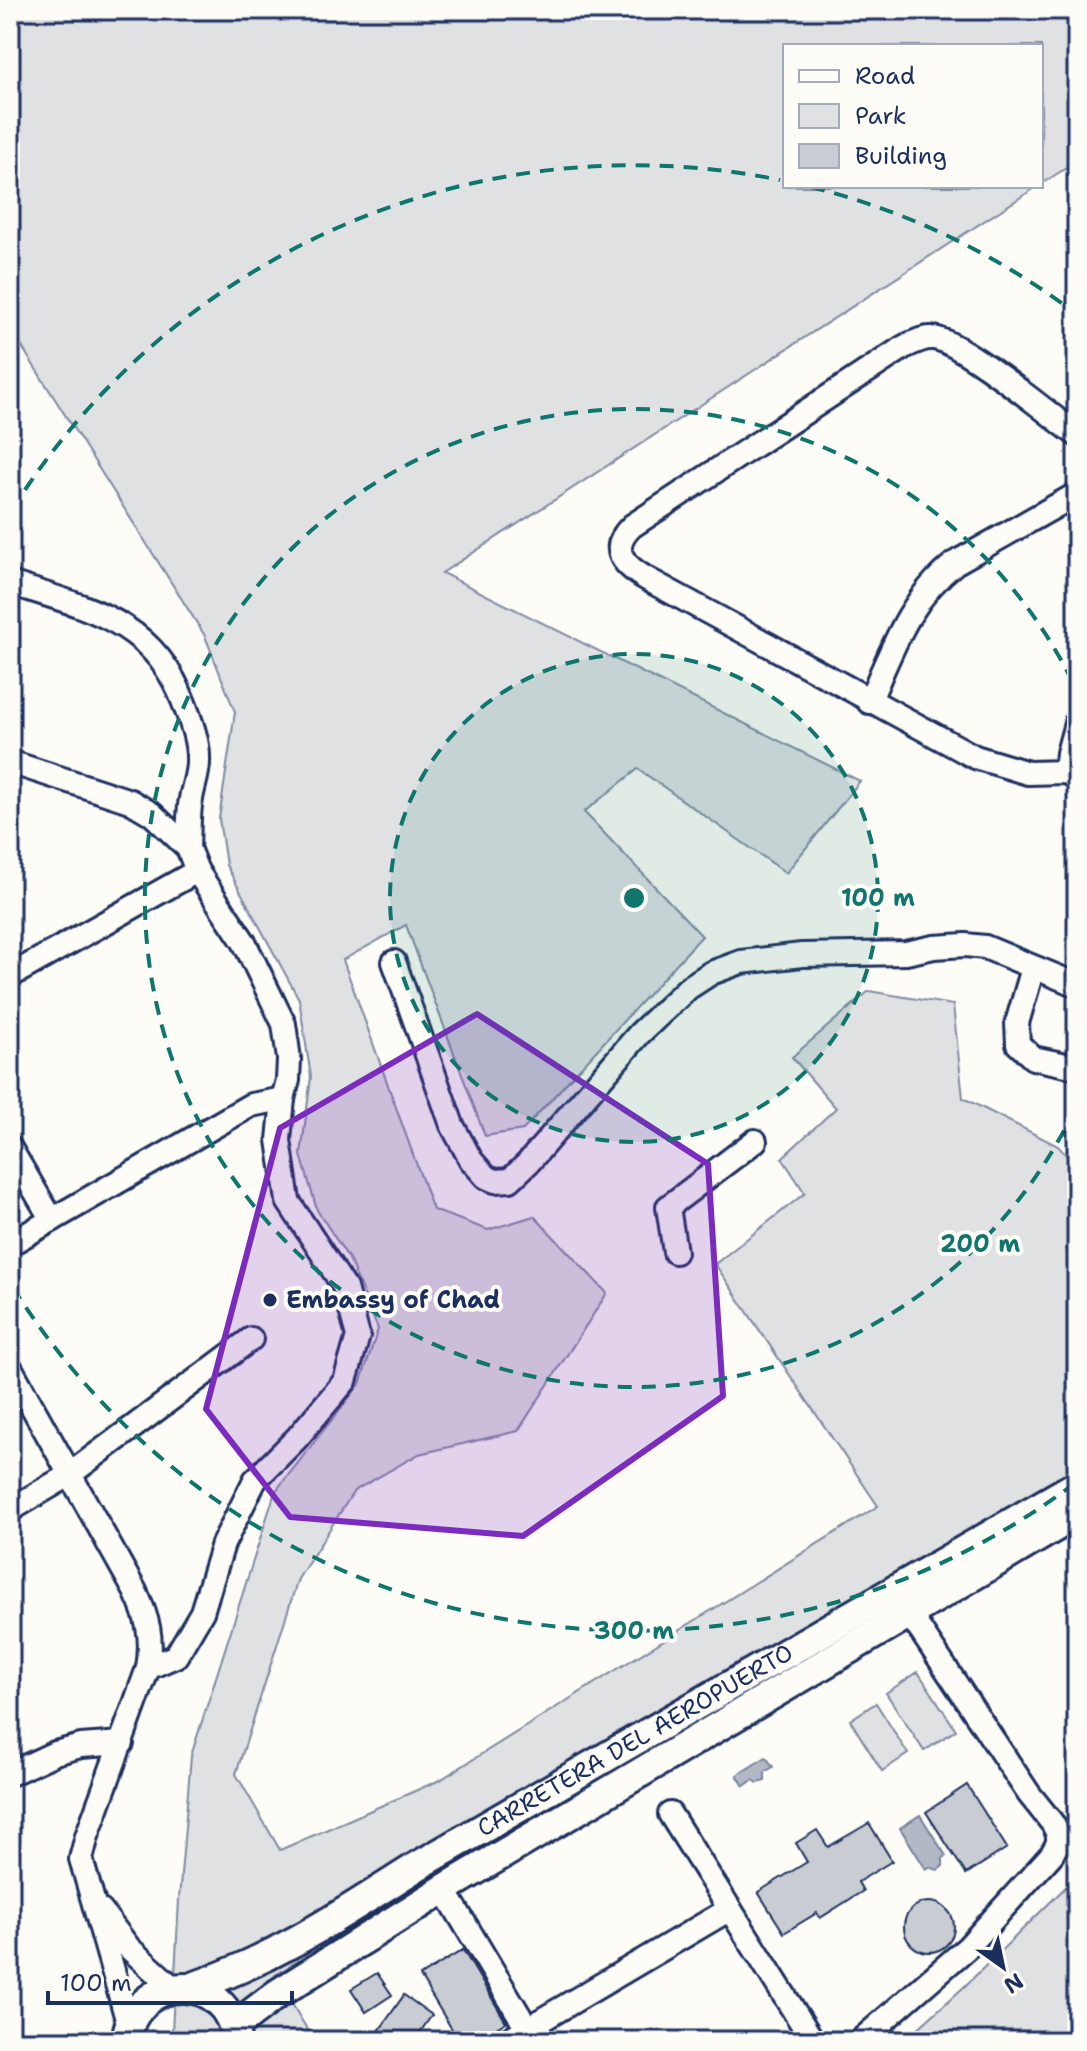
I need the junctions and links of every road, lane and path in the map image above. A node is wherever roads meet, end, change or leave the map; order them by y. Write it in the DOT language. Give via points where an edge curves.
graph roads {
  1 [pos="1077,435"];
  2 [pos="1077,494"];
  3 [pos="10,583"];
  4 [pos="869,702"];
  5 [pos="1077,720"];
  6 [pos="10,762"];
  7 [pos="1072,775"];
  8 [pos="188,848"];
  9 [pos="197,871"];
  10 [pos="394,962"];
  11 [pos="1033,968"];
  12 [pos="10,976"];
  13 [pos="1077,985"];
  14 [pos="1077,1066"];
  15 [pos="1077,1076"];
  16 [pos="283,1099"];
  17 [pos="755,1141"];
  18 [pos="10,1148"];
  19 [pos="52,1220"];
  20 [pos="10,1244"];
  21 [pos="675,1252"];
  22 [pos="251,1339"];
  23 [pos="10,1367"];
  24 [pos="69,1475"];
  25 [pos="1077,1485"];
  26 [pos="10,1510"];
  27 [pos="1077,1514"];
  28 [pos="902,1603"];
  29 [pos="148,1668"];
  30 [pos="646,1734"];
  31 [pos="122,1743"];
  32 [pos="661,1760"];
  33 [pos="10,1774"];
  34 [pos="670,1814"];
  35 [pos="444,1889"];
  36 [pos="91,1896"];
  37 [pos="730,1909"];
  38 [pos="182,1988"];
  39 [pos="127,2033"];
  40 [pos="235,2034"];
  41 [pos="531,2035"];
  42 [pos="506,2041"];
  43 [pos="813,2041"];
  44 [pos="860,2041"];
  1 -- 4 [label="street" via="970,355 935,338 921,340 620,537 623,559 632,570"];
  2 -- 4 [label="street" via="939,575 902,626"];
  3 -- 8 [label="street" via="121,623 169,670 197,742"];
  4 -- 7 [label="street" via="975,757 1028,773"];
  5 -- 7 [label="street" via="1070,740"];
  6 -- 8 [label="street" via="130,801"];
  8 -- 9 [label="street"];
  9 -- 12 [label="street"];
  9 -- 16 [label="street" via="244,942 284,1024 289,1059"];
  10 -- 11 [label="street" via="452,1125 471,1160 495,1181 510,1180 528,1163 640,1033 711,973 741,962 802,955 906,953 965,945 985,947"];
  11 -- 13 [label="street"];
  11 -- 14 [label="street" via="1017,1023 1018,1044 1033,1058"];
  14 -- 15 [label="street"];
  16 -- 19 [label="street" via="251,1105"];
  16 -- 29 [label="street" via="279,1140 288,1201 345,1288 358,1336 345,1381 255,1480 223,1544 202,1612 176,1656"];
  17 -- 21 [label="street" via="668,1207"];
  18 -- 19 [label="street"];
  19 -- 20 [label="street"];
  22 -- 24 [label="street"];
  23 -- 24 [label="street"];
  24 -- 26 [label="street"];
  24 -- 29 [label="street" via="148,1619"];
  25 -- 28 [label="main road, CARRETERA DEL AEROPUERTO"];
  27 -- 28 [label="main road, CARRETERA DEL AEROPUERTO"];
  28 -- 30 [label="main road, CARRETERA DEL AEROPUERTO"];
  28 -- 32 [label="main road, CARRETERA DEL AEROPUERTO"];
  28 -- 44 [label="street" via="1053,1824 1058,1843 968,1947"];
  29 -- 31 [label="street"];
  30 -- 32 [label="main road"];
  30 -- 38 [label="main road, CARRETERA DEL AEROPUERTO" via="298,1941 239,1971"];
  31 -- 33 [label="street" via="68,1749"];
  31 -- 36 [label="street" via="81,1859"];
  32 -- 35 [label="main road, CARRETERA DEL AEROPUERTO"];
  34 -- 37 [label="street"];
  35 -- 40 [label="main road, CARRETERA DEL AEROPUERTO" via="277,1994"];
  35 -- 41 [label="street"];
  36 -- 38 [label="street" via="129,1948"];
  36 -- 39 [label="street"];
  37 -- 41 [label="street"];
  37 -- 43 [label="street"];
  38 -- 39 [label="main road, CARRETERA DEL AEROPUERTO" via="150,1997"];
  38 -- 40 [label="main road" via="218,2001"];
  41 -- 42 [label="street"];
}
